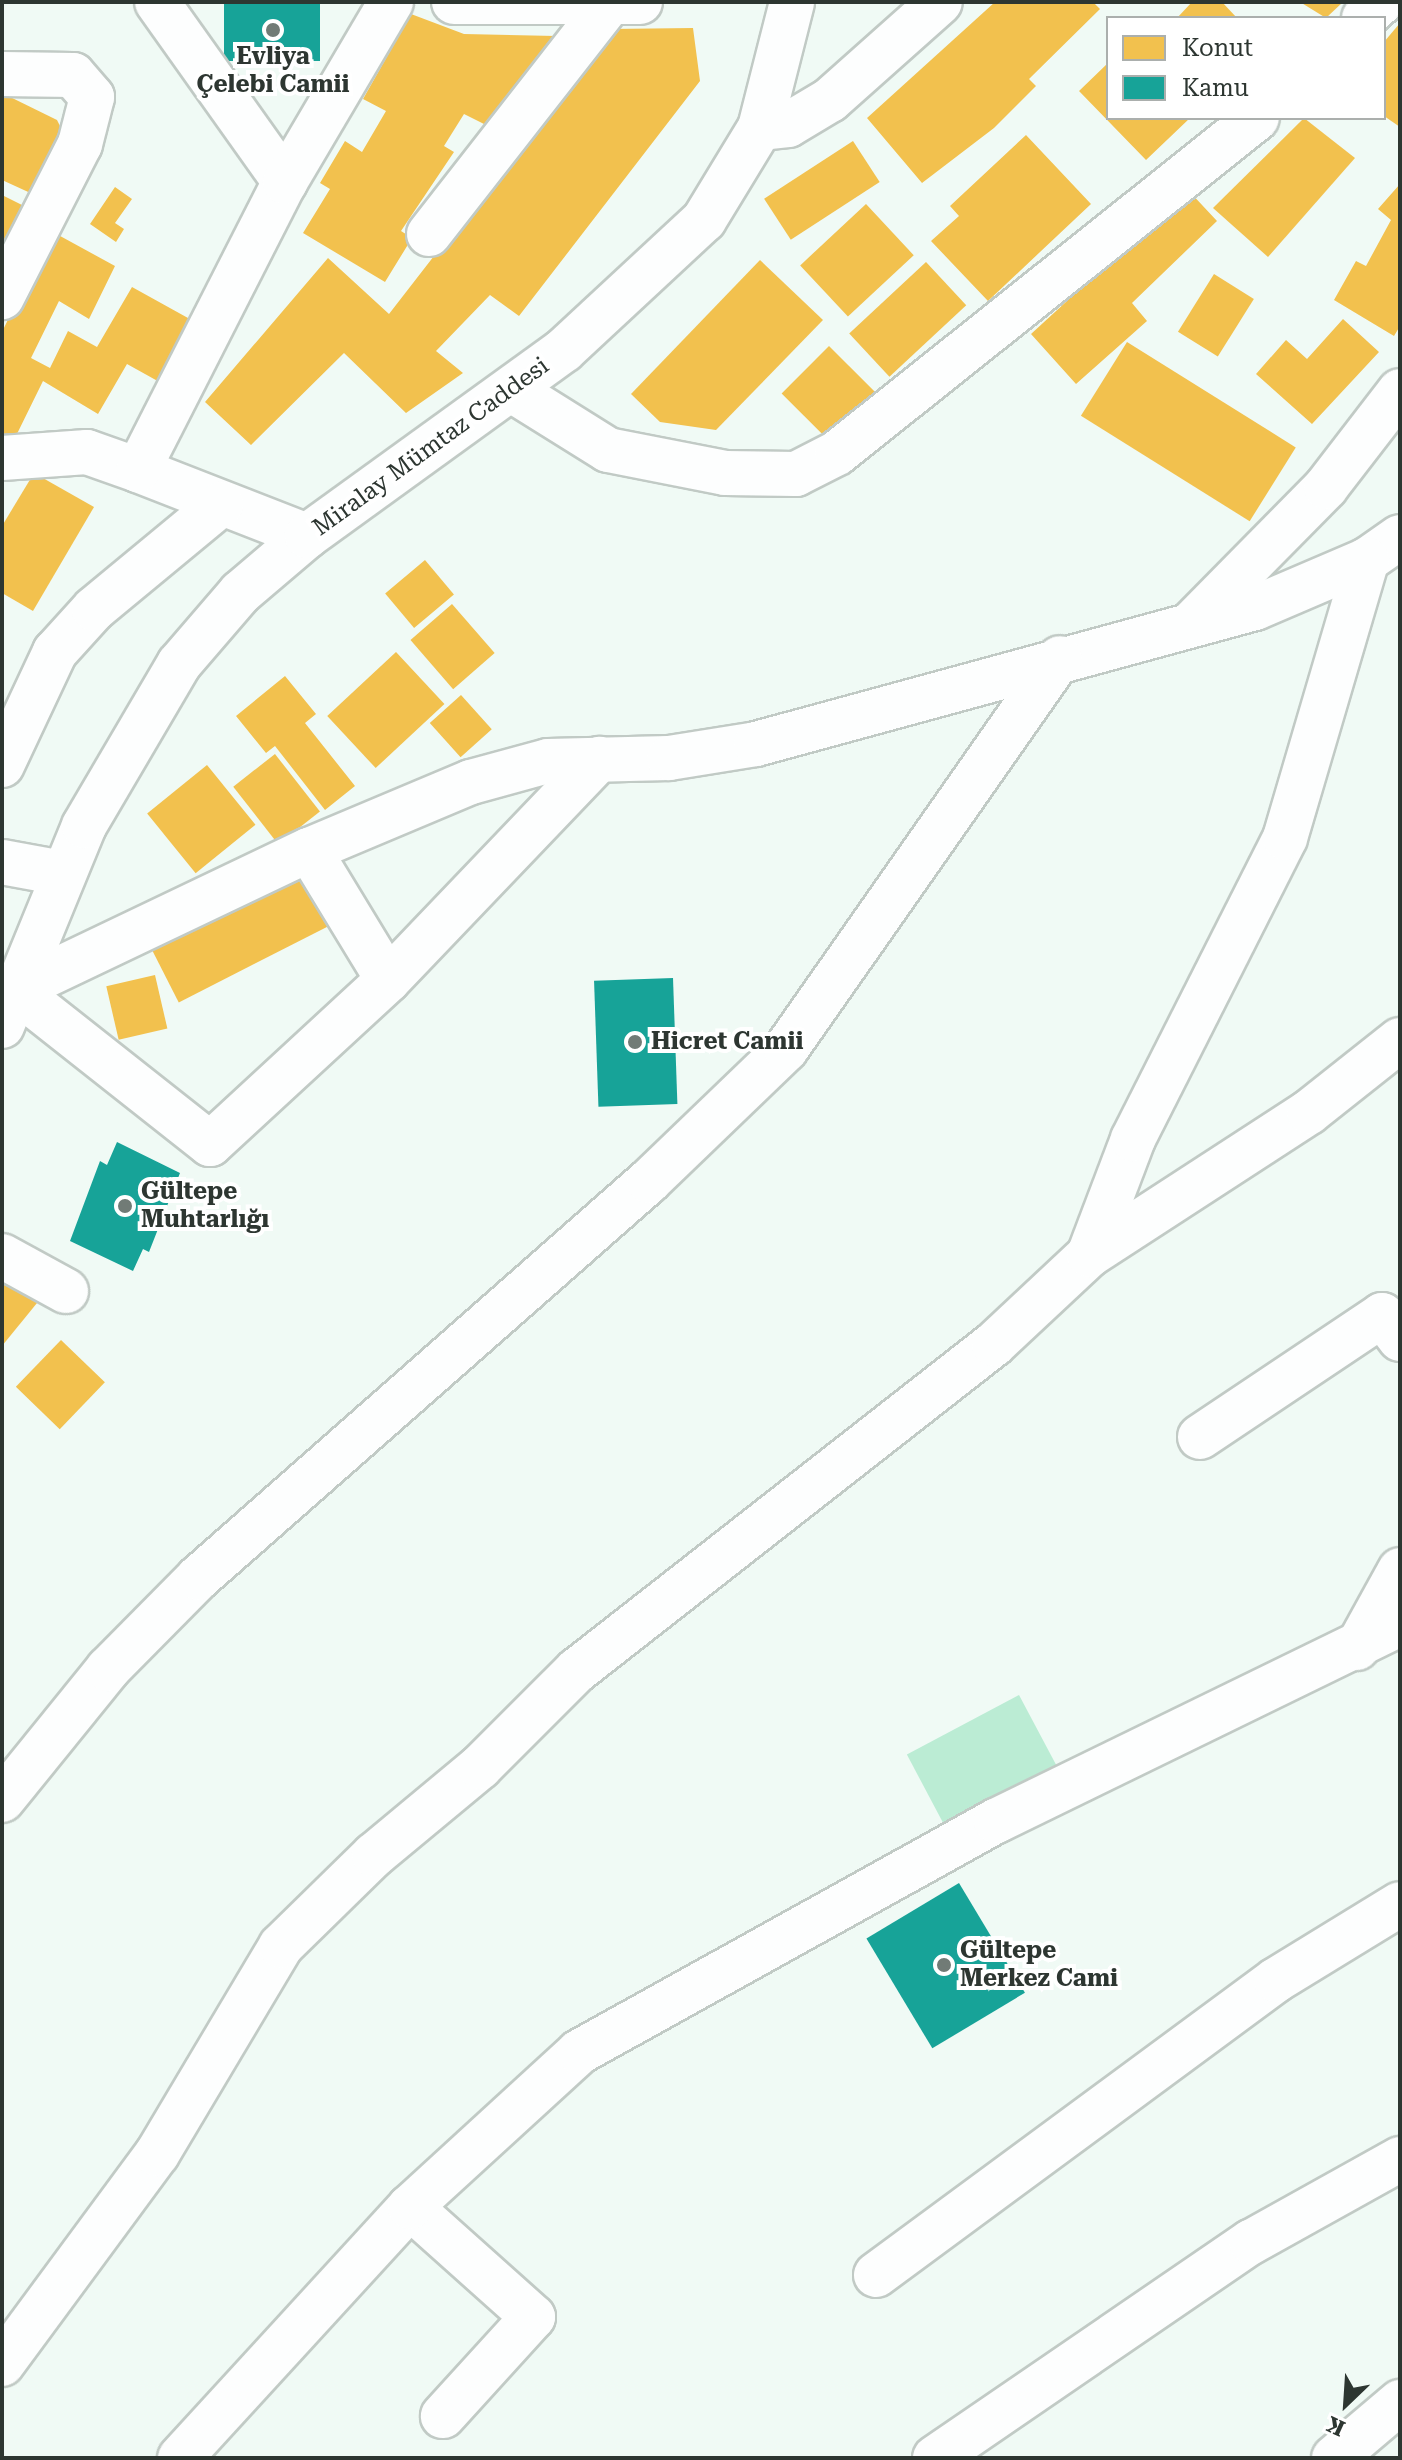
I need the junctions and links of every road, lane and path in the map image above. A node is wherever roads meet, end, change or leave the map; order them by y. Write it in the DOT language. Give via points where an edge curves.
graph roads {
  1 [pos="157,2"];
  2 [pos="391,2"];
  3 [pos="454,2"];
  4 [pos="792,2"];
  5 [pos="940,2"];
  6 [pos="1381,2"];
  7 [pos="625,3"];
  8 [pos="1366,16"];
  9 [pos="2,74"];
  10 [pos="1254,120"];
  11 [pos="760,128"];
  12 [pos="285,182"];
  13 [pos="429,234"];
  14 [pos="2,297"];
  15 [pos="512,390"];
  16 [pos="1400,391"];
  17 [pos="8,467"];
  18 [pos="138,470"];
  19 [pos="221,504"];
  20 [pos="307,536"];
  21 [pos="1383,549"];
  22 [pos="1193,622"];
  23 [pos="1060,658"];
  24 [pos="599,759"];
  25 [pos="2,765"];
  26 [pos="309,850"];
  27 [pos="2,862"];
  28 [pos="62,873"];
  29 [pos="388,980"];
  30 [pos="8,1008"];
  31 [pos="1400,1040"];
  32 [pos="1089,1255"];
  33 [pos="2,1256"];
  34 [pos="66,1291"];
  35 [pos="1400,1339"];
  36 [pos="1200,1437"];
  37 [pos="1400,1570"];
  38 [pos="1400,1624"];
  39 [pos="1357,1648"];
  40 [pos="2,1800"];
  41 [pos="1400,1904"];
  42 [pos="1400,2159"];
  43 [pos="410,2207"];
  44 [pos="876,2275"];
  45 [pos="2,2364"];
  46 [pos="1400,2402"];
  47 [pos="443,2416"];
  48 [pos="180,2458"];
  49 [pos="935,2458"];
  50 [pos="1334,2458"];
  1 -- 12 [label="street"];
  2 -- 12 [label="street"];
  3 -- 7 [label="street"];
  4 -- 11 [label="street, Miralay Mümtaz Caddesi"];
  5 -- 11 [label="street" via="830,100 788,125"];
  6 -- 8 [label="street"];
  7 -- 13 [label="street"];
  9 -- 14 [label="street" via="73,75 92,97 80,144"];
  10 -- 15 [label="street" via="837,453 796,474 725,473 608,450"];
  11 -- 15 [label="street, Miralay Mümtaz Caddesi" via="704,220 615,308"];
  12 -- 18 [label="street"];
  15 -- 20 [label="street, Miralay Mümtaz Caddesi"];
  16 -- 22 [label="street" via="1326,487"];
  17 -- 18 [label="street" via="87,452"];
  18 -- 19 [label="street"];
  19 -- 20 [label="street"];
  19 -- 25 [label="street" via="94,609 55,652"];
  20 -- 28 [label="street, Miralay Mümtaz Caddesi" via="240,593 179,664 117,762"];
  21 -- 22 [label="street" via="1255,608"];
  21 -- 32 [label="street" via="1285,838 1133,1139"];
  22 -- 23 [label="street"];
  23 -- 24 [label="street" via="710,754"];
  23 -- 40 [label="street" via="786,1049 649,1181 198,1578 108,1669"];
  24 -- 26 [label="street" via="513,768"];
  24 -- 29 [label="street"];
  26 -- 29 [label="street"];
  26 -- 30 [label="street"];
  27 -- 28 [label="street"];
  28 -- 30 [label="street, Miralay Mümtaz Caddesi"];
  29 -- 30 [label="street" via="210,1144"];
  31 -- 32 [label="street" via="1309,1112"];
  32 -- 45 [label="street" via="994,1344 576,1671 281,1946 157,2154"];
  33 -- 34 [label="street"];
  35 -- 36 [label="street" via="1382,1315"];
  37 -- 39 [label="street"];
  38 -- 39 [label="street"];
  39 -- 43 [label="street" via="996,1821 665,2000 537,2086"];
  41 -- 44 [label="street" via="1276,1980"];
  42 -- 49 [label="street" via="1251,2242"];
  43 -- 47 [label="street" via="533,2317"];
  43 -- 48 [label="street"];
  46 -- 50 [label="street"];
}
